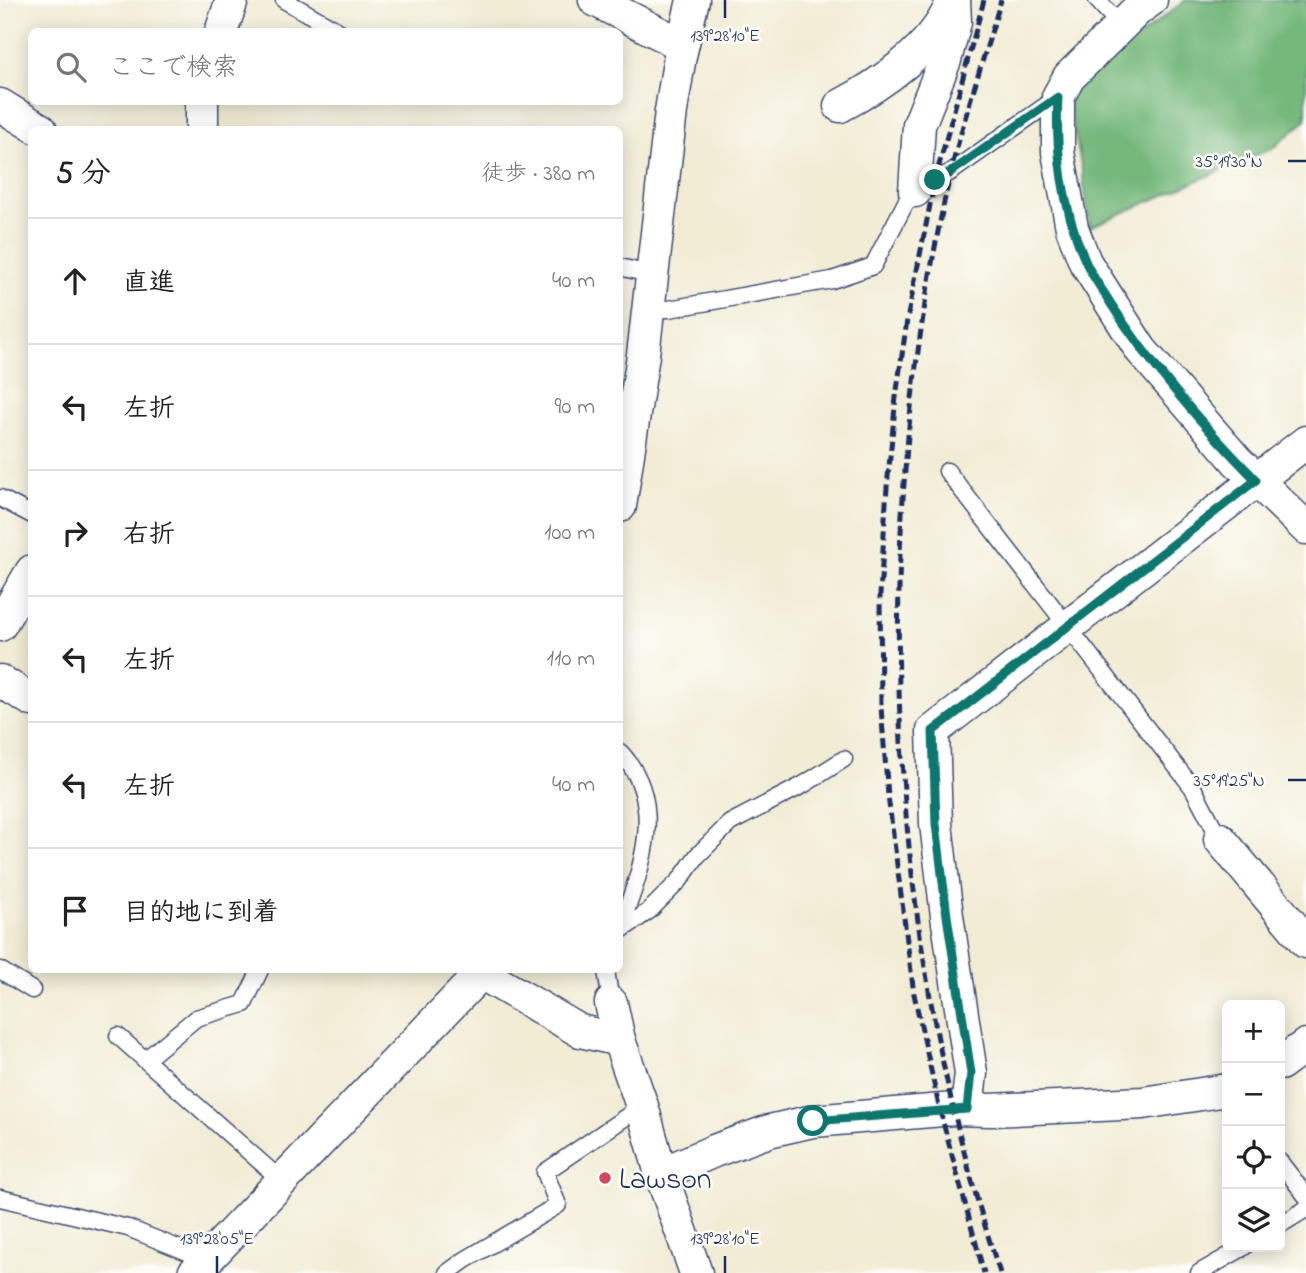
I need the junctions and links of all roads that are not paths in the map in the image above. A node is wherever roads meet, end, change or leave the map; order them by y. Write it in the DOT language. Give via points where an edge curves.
graph roads {
  1 [pos="232,0"];
  2 [pos="284,0"];
  3 [pos="595,0"];
  4 [pos="693,0"];
  5 [pos="953,0"];
  6 [pos="1097,0"];
  7 [pos="1151,0"];
  8 [pos="1121,26"];
  9 [pos="222,28"];
  10 [pos="333,28"];
  11 [pos="682,45"];
  12 [pos="1058,97"];
  13 [pos="0,105"];
  14 [pos="202,105"];
  15 [pos="840,106"];
  16 [pos="34,126"];
  17 [pos="202,126"];
  18 [pos="915,191"];
  19 [pos="623,268"];
  20 [pos="653,275"];
  21 [pos="649,309"];
  22 [pos="1306,442"];
  23 [pos="947,471"];
  24 [pos="1256,480"];
  25 [pos="623,486"];
  26 [pos="0,498"];
  27 [pos="28,513"];
  28 [pos="1306,528"];
  29 [pos="28,578"];
  30 [pos="0,625"];
  31 [pos="1067,627"];
  32 [pos="0,681"];
  33 [pos="28,698"];
  34 [pos="623,756"];
  35 [pos="844,759"];
  36 [pos="1220,839"];
  37 [pos="623,920"];
  38 [pos="623,928"];
  39 [pos="1306,942"];
  40 [pos="0,970"];
  41 [pos="259,973"];
  42 [pos="478,973"];
  43 [pos="483,973"];
  44 [pos="606,973"];
  45 [pos="32,990"];
  46 [pos="611,1003"];
  47 [pos="118,1036"];
  48 [pos="619,1040"];
  49 [pos="1306,1045"];
  50 [pos="145,1060"];
  51 [pos="1281,1063"];
  52 [pos="1222,1092"];
  53 [pos="642,1106"];
  54 [pos="967,1109"];
  55 [pos="1285,1169"];
  56 [pos="661,1174"];
  57 [pos="282,1181"];
  58 [pos="1306,1196"];
  59 [pos="0,1198"];
  60 [pos="1306,1209"];
  61 [pos="1285,1222"];
  62 [pos="1235,1252"];
  63 [pos="200,1266"];
  64 [pos="447,1273"];
  65 [pos="696,1273"];
  66 [pos="1199,1273"];
  1 -- 9 [label="street"];
  2 -- 10 [label="lane"];
  3 -- 11 [label="street"];
  4 -- 11 [label="street"];
  5 -- 15 [label="street" via="933,34 910,57 876,86"];
  5 -- 18 [label="street" via="955,22 919,125"];
  6 -- 8 [label="lane"];
  7 -- 8 [label="street"];
  8 -- 12 [label="street" via="1069,77"];
  11 -- 20 [label="street"];
  12 -- 18 [label="lane" via="951,172"];
  12 -- 24 [label="street" via="1058,152 1072,228 1085,261 1141,350"];
  13 -- 16 [label="street"];
  14 -- 17 [label="street"];
  18 -- 21 [label="lane" via="873,266 832,280"];
  19 -- 20 [label="lane"];
  20 -- 21 [label="street"];
  21 -- 25 [label="street"];
  22 -- 24 [label="street"];
  23 -- 31 [label="lane"];
  24 -- 28 [label="street"];
  24 -- 31 [label="street"];
  26 -- 27 [label="lane"];
  29 -- 30 [label="street"];
  31 -- 36 [label="lane" via="1193,788"];
  31 -- 54 [label="street" via="933,731 936,824 971,1073"];
  32 -- 33 [label="street"];
  34 -- 37 [label="lane" via="639,778 647,822 644,853"];
  35 -- 38 [label="lane" via="730,824 649,911"];
  36 -- 39 [label="street"];
  40 -- 45 [label="lane"];
  41 -- 50 [label="lane" via="244,1004 196,1018"];
  42 -- 57 [label="street"];
  43 -- 48 [label="street" via="580,1031"];
  44 -- 46 [label="lane"];
  46 -- 48 [label="street"];
  47 -- 50 [label="lane"];
  48 -- 53 [label="street"];
  49 -- 51 [label="street"];
  50 -- 57 [label="lane"];
  52 -- 54 [label="street" via="1143,1103"];
  53 -- 56 [label="street"];
  53 -- 64 [label="lane" via="545,1171 558,1205"];
  54 -- 56 [label="street" via="813,1121 769,1131"];
  55 -- 58 [label="lane"];
  56 -- 65 [label="street"];
  57 -- 63 [label="street"];
  59 -- 63 [label="lane" via="128,1228"];
  60 -- 61 [label="lane"];
  62 -- 66 [label="lane"];
}
